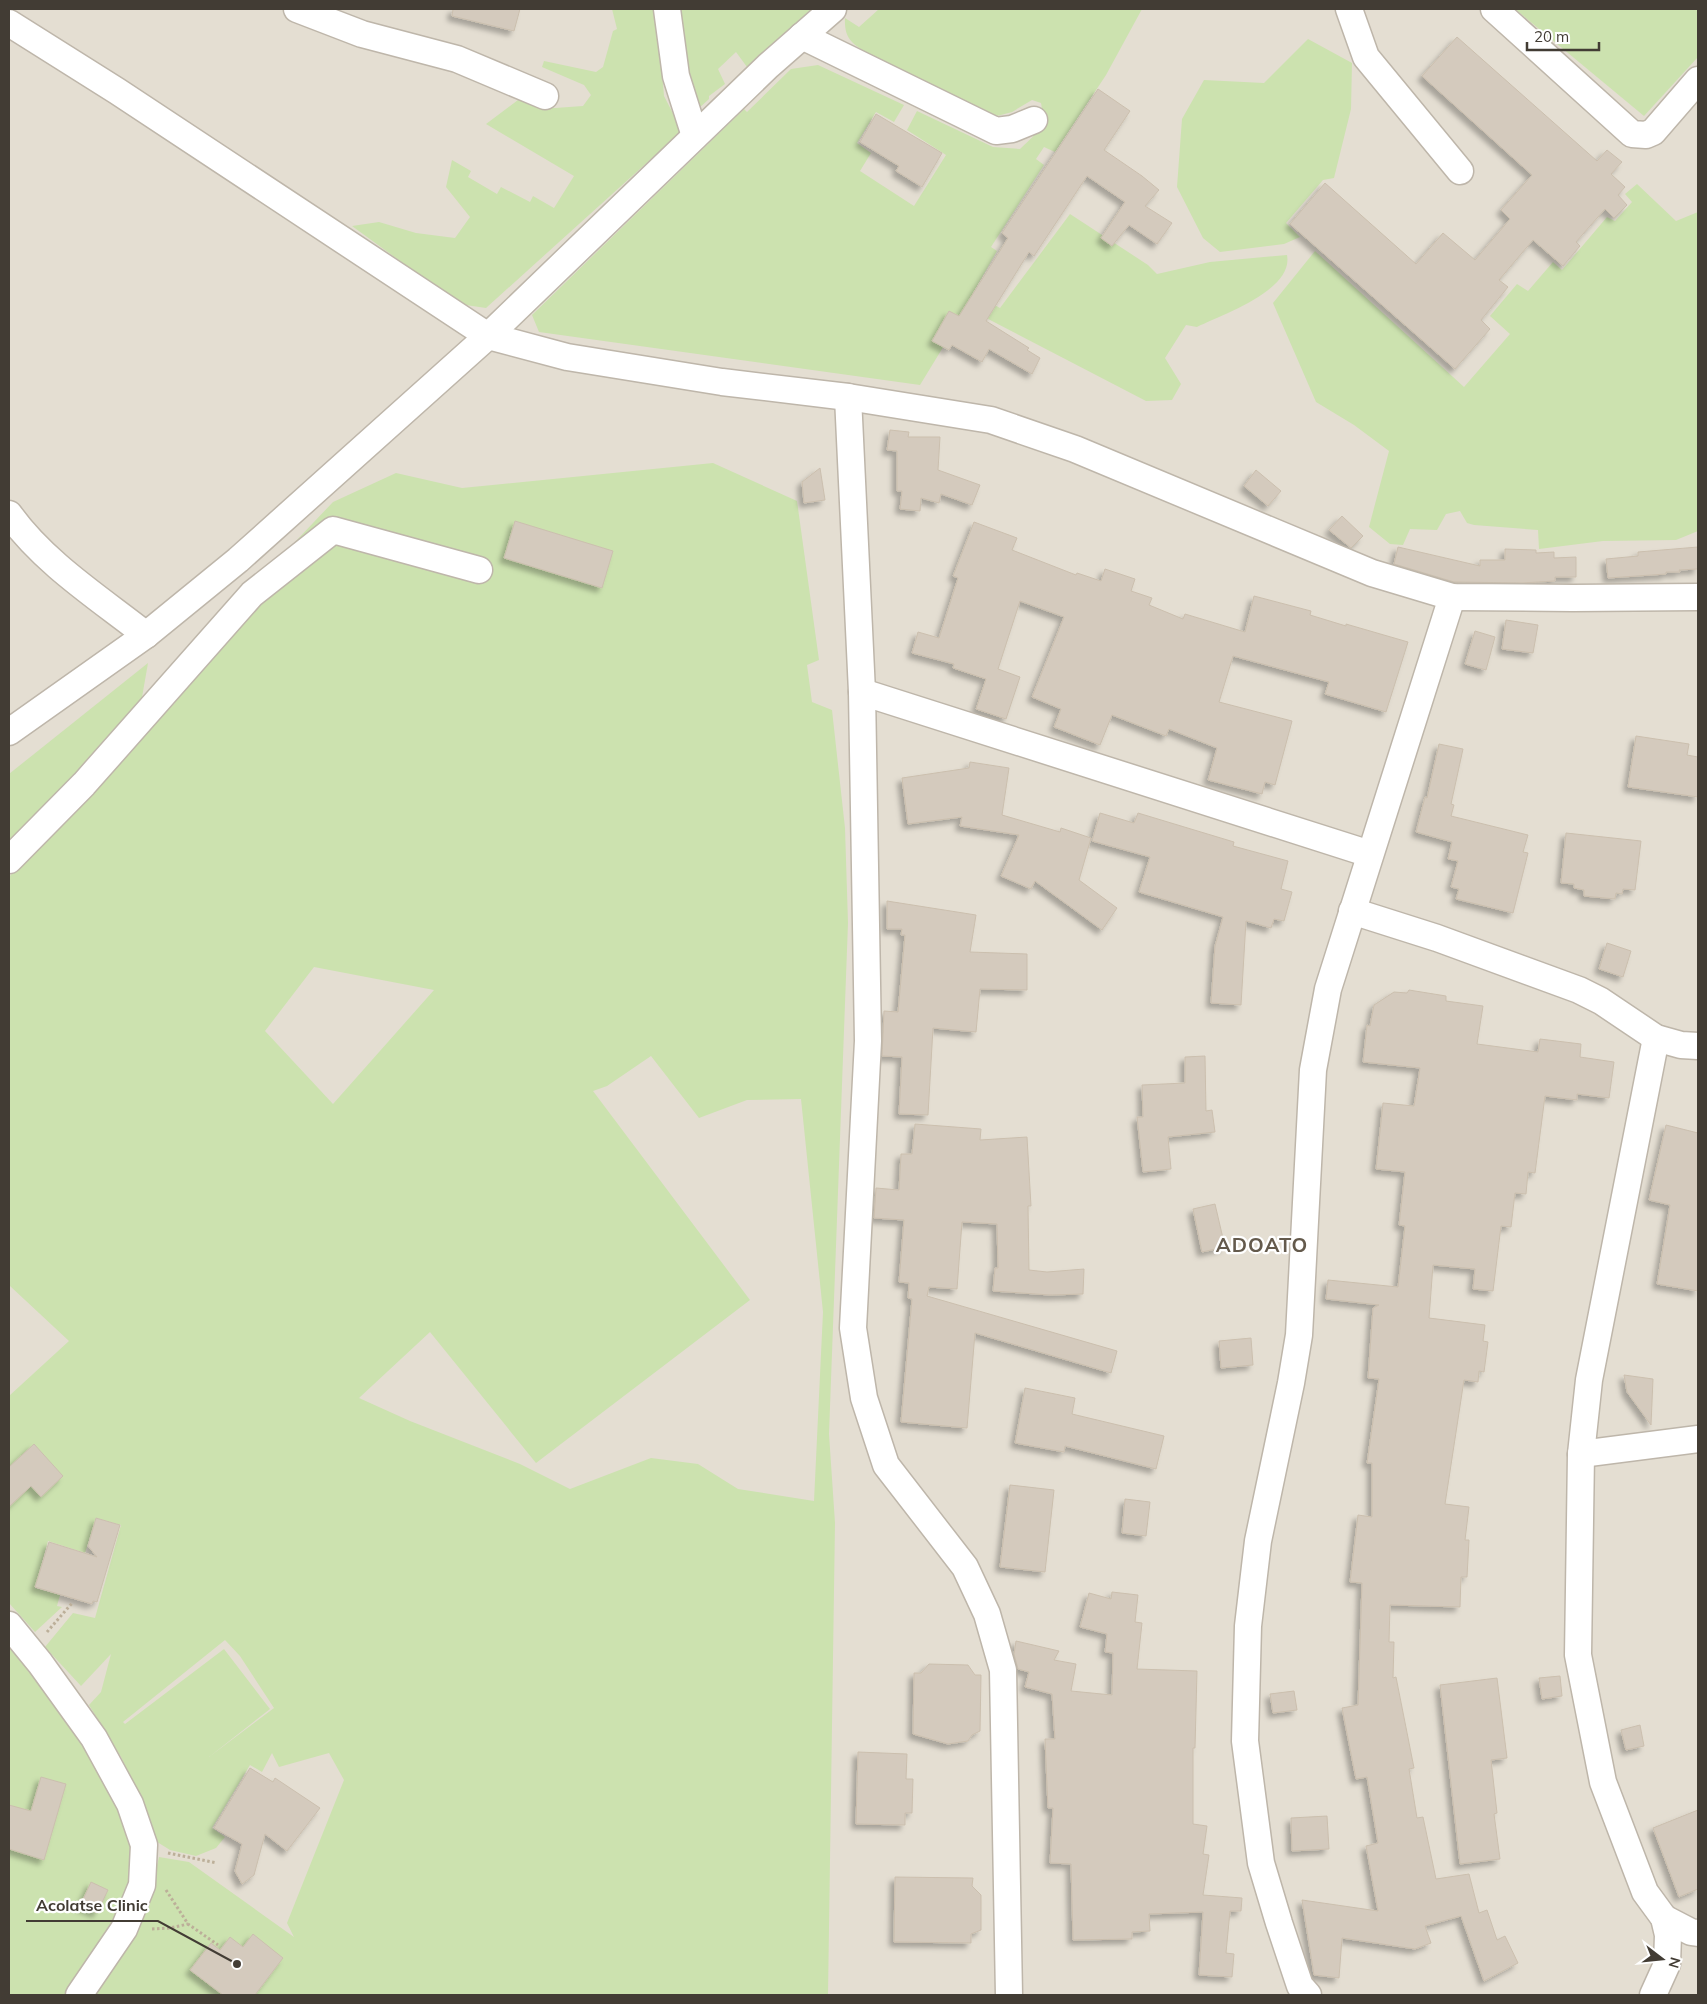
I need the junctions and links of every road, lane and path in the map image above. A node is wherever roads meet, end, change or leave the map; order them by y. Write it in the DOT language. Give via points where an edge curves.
graph roads {
  1 [pos="298,9"];
  2 [pos="666,9"];
  3 [pos="833,9"];
  4 [pos="1349,9"];
  5 [pos="1494,9"];
  6 [pos="9,23"];
  7 [pos="802,36"];
  8 [pos="1698,80"];
  9 [pos="545,96"];
  10 [pos="1034,120"];
  11 [pos="695,136"];
  12 [pos="1460,171"];
  13 [pos="488,336"];
  14 [pos="848,398"];
  15 [pos="9,514"];
  16 [pos="479,570"];
  17 [pos="1452,596"];
  18 [pos="1698,597"];
  19 [pos="146,635"];
  20 [pos="862,692"];
  21 [pos="9,732"];
  22 [pos="1370,854"];
  23 [pos="9,860"];
  24 [pos="1352,911"];
  25 [pos="1656,1038"];
  26 [pos="1698,1046"];
  27 [pos="1698,1439"];
  28 [pos="1581,1454"];
  29 [pos="73,1602"];
  30 [pos="9,1626"];
  31 [pos="30,1651"];
  32 [pos="144,1845"];
  33 [pos="217,1863"];
  34 [pos="143,1872"];
  35 [pos="1664,1918"];
  36 [pos="188,1924"];
  37 [pos="124,1929"];
  38 [pos="1698,1933"];
  39 [pos="218,1945"];
  40 [pos="79,1995"];
  41 [pos="1009,1995"];
  42 [pos="1308,1995"];
  43 [pos="1653,1995"];
  1 -- 9 [label="street" via="362,34 457,59"];
  2 -- 11 [label="street" via="676,76"];
  3 -- 7 [label="street"];
  4 -- 12 [label="street" via="1366,58"];
  5 -- 8 [label="street" via="1632,134 1653,132"];
  6 -- 13 [label="street"];
  7 -- 10 [label="street" via="996,131 1012,129"];
  7 -- 11 [label="street"];
  11 -- 13 [label="street"];
  13 -- 14 [label="street" via="568,357"];
  13 -- 19 [label="street" via="238,560"];
  14 -- 17 [label="street" via="991,420 1075,449 1372,573"];
  14 -- 20 [label="street"];
  15 -- 19 [label="street" via="42,553"];
  16 -- 23 [label="street" via="333,530 252,594 84,784"];
  17 -- 18 [label="street"];
  17 -- 22 [label="street"];
  19 -- 21 [label="street"];
  20 -- 22 [label="street"];
  20 -- 41 [label="street" via="868,1041 853,1328 864,1398 886,1465 965,1567 987,1614 1003,1670"];
  22 -- 24 [label="street"];
  24 -- 25 [label="street" via="1579,990"];
  24 -- 42 [label="street" via="1328,989 1313,1070 1299,1336 1258,1541 1248,1626 1245,1741 1262,1863 1300,1986"];
  25 -- 26 [label="street"];
  25 -- 28 [label="street" via="1588,1380"];
  27 -- 28 [label="street"];
  28 -- 35 [label="street" via="1578,1654 1603,1782 1645,1892"];
  29 -- 31 [label="path"];
  30 -- 31 [label="street"];
  31 -- 32 [label="street" via="94,1738 130,1804"];
  32 -- 33 [label="path" via="180,1857"];
  32 -- 34 [label="street"];
  34 -- 36 [label="path" via="158,1881 171,1896"];
  34 -- 37 [label="street" via="142,1885"];
  35 -- 38 [label="street"];
  35 -- 43 [label="street" via="1668,1935 1667,1964"];
  36 -- 37 [label="path" via="170,1928"];
  36 -- 39 [label="path"];
  37 -- 40 [label="street"];
}
